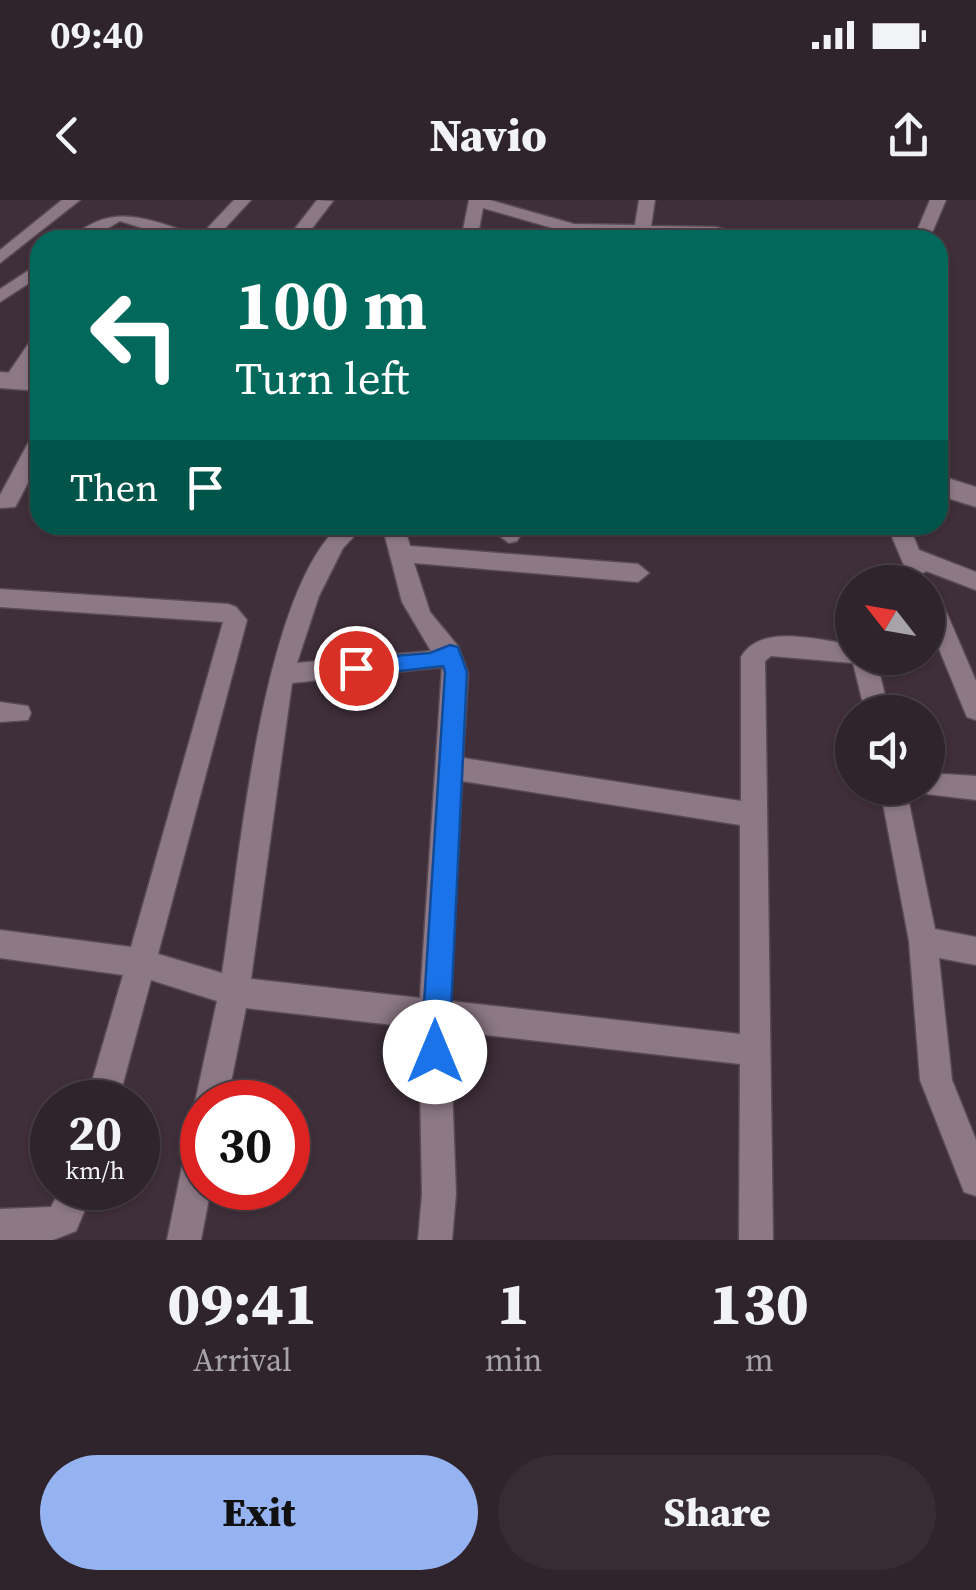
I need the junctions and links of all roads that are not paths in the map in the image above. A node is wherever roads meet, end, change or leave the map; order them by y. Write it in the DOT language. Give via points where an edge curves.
graph roads {
  1 [pos="72,200"];
  2 [pos="130,200"];
  3 [pos="244,200"];
  4 [pos="476,200"];
  5 [pos="646,200"];
  6 [pos="938,200"];
  7 [pos="325,201"];
  8 [pos="113,216"];
  9 [pos="35,230"];
  10 [pos="93,230"];
  11 [pos="162,230"];
  12 [pos="215,230"];
  13 [pos="302,230"];
  14 [pos="471,230"];
  15 [pos="573,230"];
  16 [pos="642,230"];
  17 [pos="925,230"];
  18 [pos="30,234"];
  19 [pos="0,258"];
  20 [pos="30,275"];
  21 [pos="0,296"];
  22 [pos="30,353"];
  23 [pos="7,381"];
  24 [pos="30,458"];
  25 [pos="948,488"];
  26 [pos="976,498"];
  27 [pos="7,502"];
  28 [pos="343,535"];
  29 [pos="396,535"];
  30 [pos="902,535"];
  31 [pos="401,554"];
  32 [pos="911,556"];
  33 [pos="915,565"];
  34 [pos="638,573"];
  35 [pos="976,581"];
  36 [pos="0,598"];
  37 [pos="945,627"];
  38 [pos="835,652"];
  39 [pos="450,654"];
  40 [pos="967,669"];
  41 [pos="281,674"];
  42 [pos="976,710"];
  43 [pos="452,768"];
  44 [pos="945,786"];
  45 [pos="976,788"];
  46 [pos="896,805"];
  47 [pos="755,815"];
  48 [pos="923,941"];
  49 [pos="0,944"];
  50 [pos="976,950"];
  51 [pos="142,963"];
  52 [pos="234,992"];
  53 [pos="434,1016"];
  54 [pos="757,1051"];
  55 [pos="108,1080"];
  56 [pos="216,1080"];
  57 [pos="976,1180"];
  58 [pos="68,1210"];
  59 [pos="190,1210"];
  60 [pos="0,1226"];
  61 [pos="184,1240"];
  62 [pos="435,1240"];
  63 [pos="756,1240"];
  1 -- 9 [label="street"];
  2 -- 8 [label="street"];
  3 -- 12 [label="street"];
  4 -- 14 [label="street"];
  4 -- 15 [label="street"];
  5 -- 16 [label="street"];
  6 -- 17 [label="street"];
  7 -- 13 [label="street"];
  8 -- 10 [label="street"];
  8 -- 11 [label="street"];
  18 -- 19 [label="street"];
  20 -- 21 [label="street"];
  22 -- 23 [label="street"];
  24 -- 27 [label="street"];
  25 -- 26 [label="street"];
  28 -- 41 [label="street"];
  29 -- 31 [label="street"];
  30 -- 32 [label="street"];
  31 -- 34 [label="street"];
  31 -- 39 [label="street" via="417,610"];
  32 -- 33 [label="street"];
  32 -- 35 [label="street"];
  36 -- 51 [label="street" via="228,614 235,620"];
  37 -- 40 [label="street"];
  38 -- 47 [label="street" via="766,646 754,657"];
  39 -- 41 [label="street"];
  39 -- 43 [label="street" via="456,672"];
  40 -- 42 [label="street"];
  41 -- 52 [label="street"];
  43 -- 47 [label="street"];
  43 -- 53 [label="street"];
  44 -- 45 [label="street"];
  46 -- 48 [label="street"];
  47 -- 54 [label="street"];
  48 -- 50 [label="street"];
  48 -- 57 [label="street" via="936,1080"];
  49 -- 51 [label="street"];
  51 -- 52 [label="street"];
  51 -- 55 [label="street"];
  52 -- 53 [label="street"];
  52 -- 56 [label="street"];
  53 -- 54 [label="street"];
  53 -- 62 [label="street"];
  54 -- 63 [label="street"];
  58 -- 60 [label="street" via="51,1224"];
  59 -- 61 [label="street"];
}
